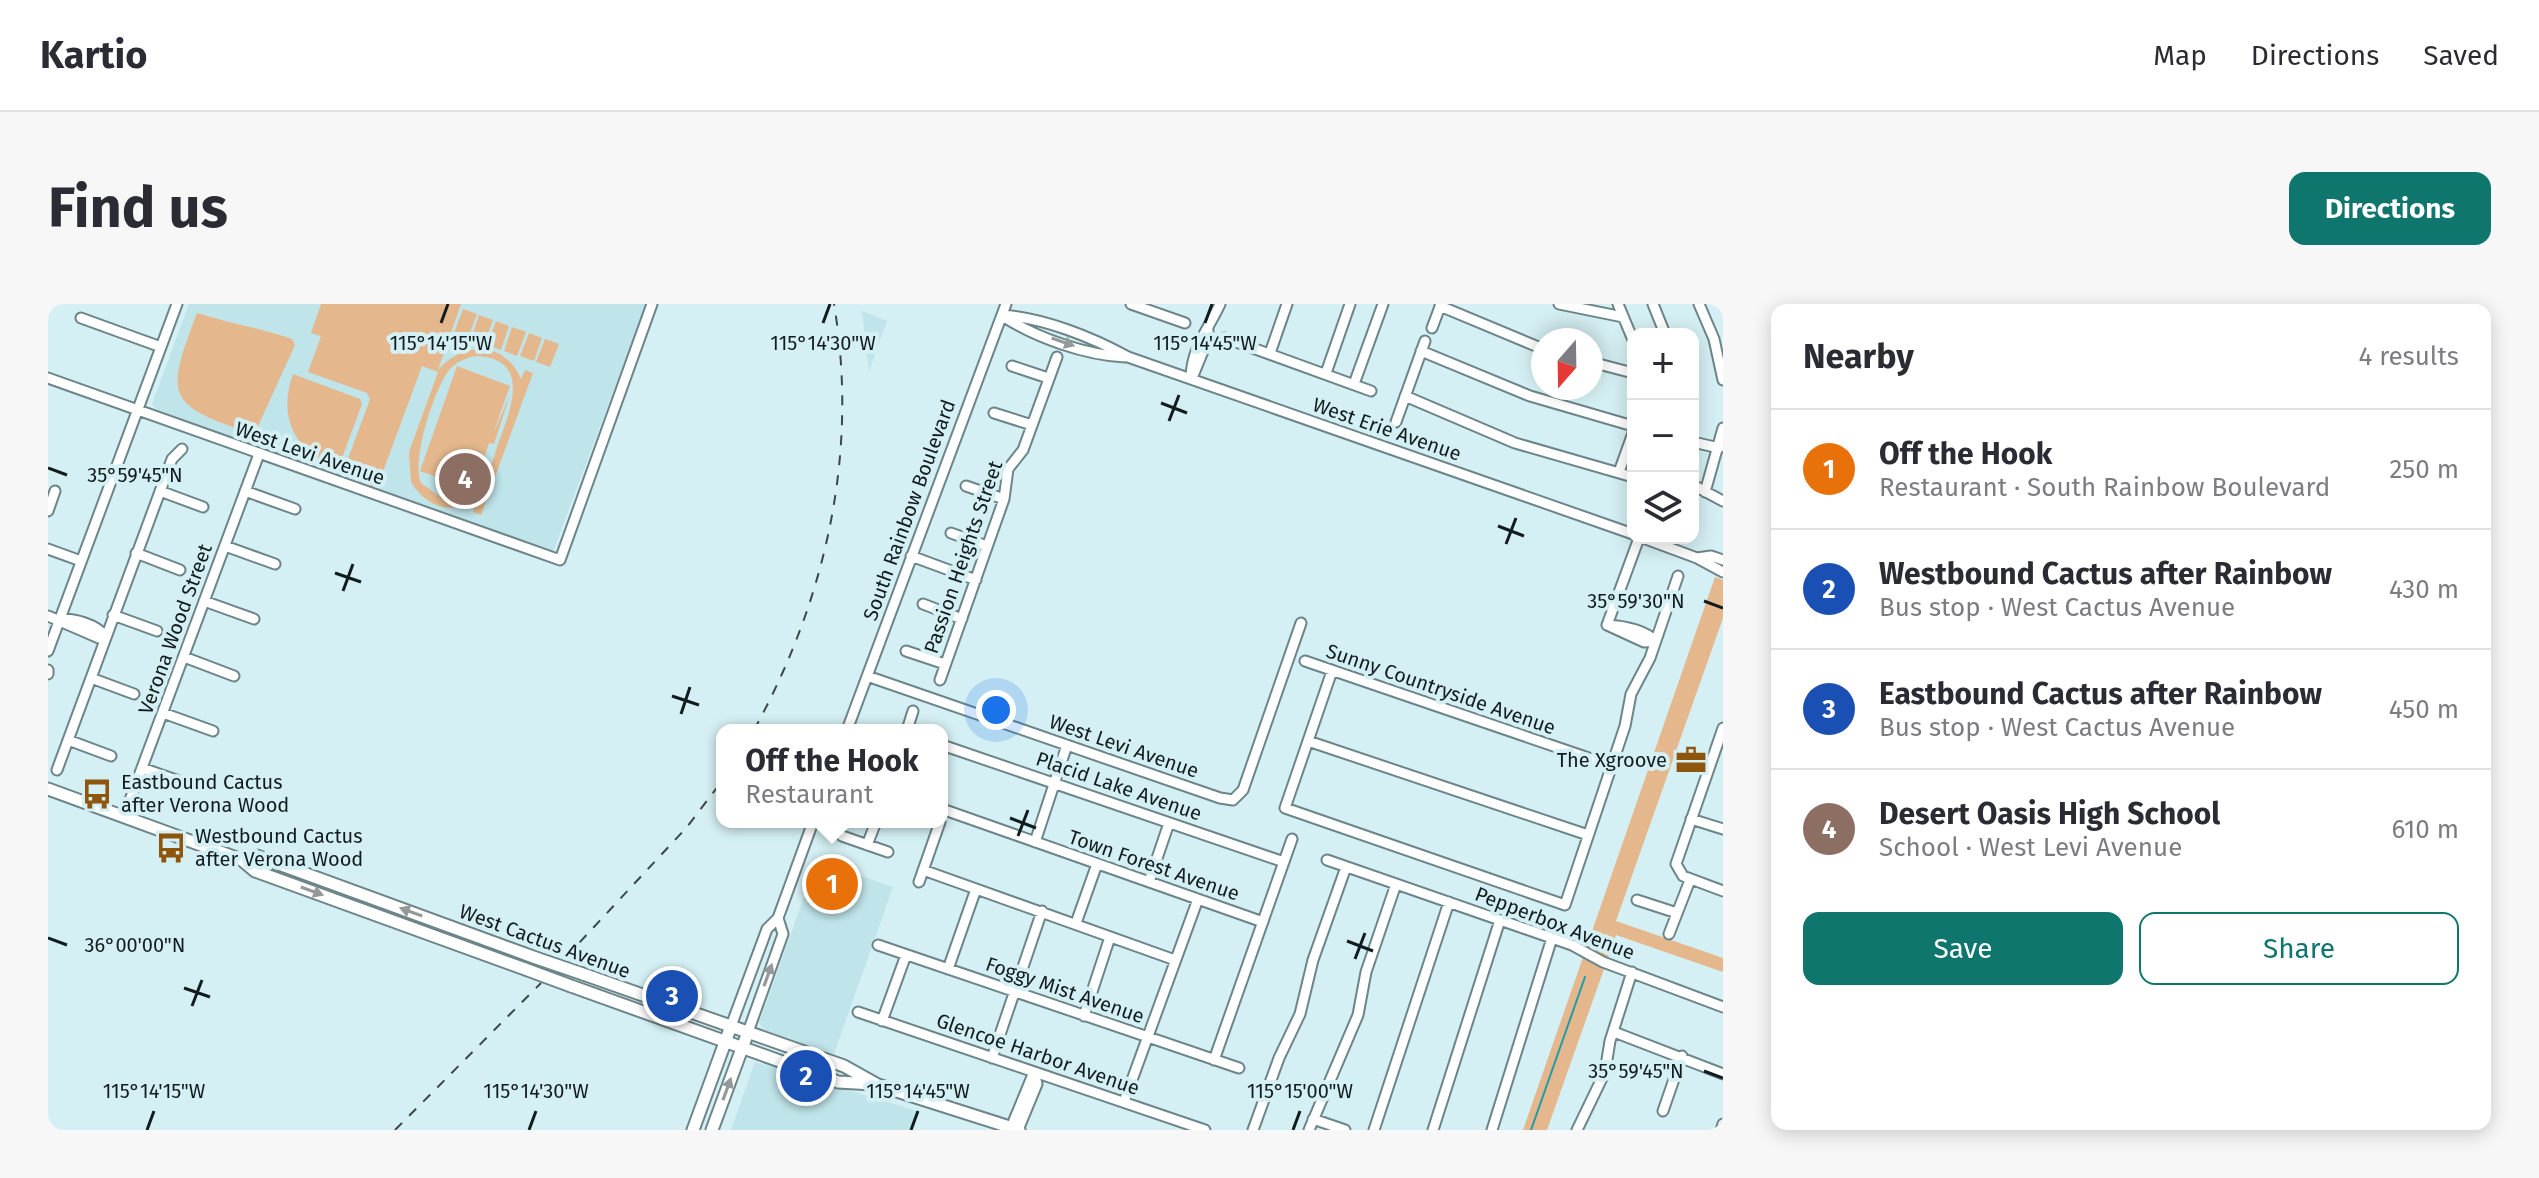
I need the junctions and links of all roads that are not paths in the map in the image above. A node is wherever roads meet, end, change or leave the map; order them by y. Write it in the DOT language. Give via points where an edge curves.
graph roads {
  1 [pos="177,304"];
  2 [pos="652,304"];
  3 [pos="1006,304"];
  4 [pos="1131,304"];
  5 [pos="1220,304"];
  6 [pos="1287,304"];
  7 [pos="1350,304"];
  8 [pos="1383,304"];
  9 [pos="1559,304"];
  10 [pos="1618,304"];
  11 [pos="1653,304"];
  12 [pos="1699,304"];
  13 [pos="1440,305"];
  14 [pos="1152,308"];
  15 [pos="1002,315"];
  16 [pos="1623,317"];
  17 [pos="81,318"];
  18 [pos="1185,323"];
  19 [pos="1432,328"];
  20 [pos="1628,328"];
  21 [pos="1663,328"];
  22 [pos="1225,338"];
  23 [pos="1531,344"];
  24 [pos="161,347"];
  25 [pos="1270,353"];
  26 [pos="1057,357"];
  27 [pos="1603,365"];
  28 [pos="1012,366"];
  29 [pos="1627,371"];
  30 [pos="1326,373"];
  31 [pos="1723,375"];
  32 [pos="48,378"];
  33 [pos="1048,378"];
  34 [pos="1191,379"];
  35 [pos="1354,384"];
  36 [pos="1371,391"];
  37 [pos="1405,396"];
  38 [pos="138,411"];
  39 [pos="994,413"];
  40 [pos="1396,422"];
  41 [pos="1627,424"];
  42 [pos="1032,425"];
  43 [pos="1723,428"];
  44 [pos="1699,443"];
  45 [pos="1719,448"];
  46 [pos="182,449"];
  47 [pos="1627,450"];
  48 [pos="259,454"];
  49 [pos="1619,472"];
  50 [pos="1627,475"];
  51 [pos="966,486"];
  52 [pos="1699,488"];
  53 [pos="55,491"];
  54 [pos="160,491"];
  55 [pos="245,491"];
  56 [pos="1705,492"];
  57 [pos="1004,499"];
  58 [pos="1723,501"];
  59 [pos="203,507"];
  60 [pos="295,509"];
  61 [pos="48,511"];
  62 [pos="1627,532"];
  63 [pos="951,533"];
  64 [pos="1639,544"];
  65 [pos="1658,544"];
  66 [pos="225,546"];
  67 [pos="987,546"];
  68 [pos="48,549"];
  69 [pos="136,553"];
  70 [pos="911,556"];
  71 [pos="1697,558"];
  72 [pos="1723,560"];
  73 [pos="81,561"];
  74 [pos="275,564"];
  75 [pos="180,570"];
  76 [pos="1723,572"];
  77 [pos="1678,576"];
  78 [pos="976,580"];
  79 [pos="204,601"];
  80 [pos="923,604"];
  81 [pos="113,615"];
  82 [pos="48,616"];
  83 [pos="254,619"];
  84 [pos="962,619"];
  85 [pos="59,620"];
  86 [pos="1301,623"];
  87 [pos="157,631"];
  88 [pos="105,636"];
  89 [pos="1656,641"];
  90 [pos="48,651"];
  91 [pos="906,651"];
  92 [pos="184,657"];
  93 [pos="1305,661"];
  94 [pos="945,664"];
  95 [pos="1332,671"];
  96 [pos="234,676"];
  97 [pos="867,676"];
  98 [pos="91,678"];
  99 [pos="940,680"];
  100 [pos="134,694"];
  101 [pos="913,711"];
  102 [pos="163,713"];
  103 [pos="849,724"];
  104 [pos="909,724"];
  105 [pos="1723,728"];
  106 [pos="213,731"];
  107 [pos="68,740"];
  108 [pos="1308,741"];
  109 [pos="1067,745"];
  110 [pos="948,747"];
  111 [pos="111,756"];
  112 [pos="1712,759"];
  113 [pos="1723,763"];
  114 [pos="1612,766"];
  115 [pos="142,768"];
  116 [pos="57,770"];
  117 [pos="1054,783"];
  118 [pos="193,786"];
  119 [pos="48,789"];
  120 [pos="124,816"];
  121 [pos="948,816"];
  122 [pos="1691,819"];
  123 [pos="1169,823"];
  124 [pos="811,828"];
  125 [pos="874,828"];
  126 [pos="937,828"];
  127 [pos="1723,829"];
  128 [pos="1588,835"];
  129 [pos="842,836"];
  130 [pos="1292,839"];
  131 [pos="1035,842"];
  132 [pos="867,845"];
  133 [pos="888,852"];
  134 [pos="242,860"];
  135 [pos="1327,860"];
  136 [pos="1284,862"];
  137 [pos="1097,864"];
  138 [pos="1346,867"];
  139 [pos="923,870"];
  140 [pos="1690,880"];
  141 [pos="919,882"];
  142 [pos="1149,882"];
  143 [pos="1396,884"];
  144 [pos="976,889"];
  145 [pos="1723,891"];
  146 [pos="1198,899"];
  147 [pos="1637,900"];
  148 [pos="1449,902"];
  149 [pos="1042,911"];
  150 [pos="1677,913"];
  151 [pos="778,918"];
  152 [pos="1500,920"];
  153 [pos="1263,922"];
  154 [pos="1076,923"];
  155 [pos="1669,934"];
  156 [pos="1110,937"];
  157 [pos="1552,938"];
  158 [pos="878,945"];
  159 [pos="906,955"];
  160 [pos="1175,960"];
  161 [pos="948,969"];
  162 [pos="1632,972"];
  163 [pos="1014,992"];
  164 [pos="1723,1007"];
  165 [pos="858,1012"];
  166 [pos="1084,1016"];
  167 [pos="882,1021"];
  168 [pos="731,1026"];
  169 [pos="748,1032"];
  170 [pos="1614,1032"];
  171 [pos="1147,1037"];
  172 [pos="725,1042"];
  173 [pos="742,1049"];
  174 [pos="1682,1056"];
  175 [pos="992,1058"];
  176 [pos="1214,1060"];
  177 [pos="1239,1068"];
  178 [pos="1034,1072"];
  179 [pos="1723,1074"];
  180 [pos="878,1085"];
  181 [pos="1124,1102"];
  182 [pos="1663,1111"];
  183 [pos="1313,1119"];
  184 [pos="1723,1124"];
  185 [pos="1015,1129"];
  186 [pos="693,1130"];
  187 [pos="712,1130"];
  188 [pos="1204,1130"];
  189 [pos="1253,1130"];
  190 [pos="1309,1130"];
  191 [pos="1345,1130"];
  192 [pos="1374,1130"];
  193 [pos="1433,1130"];
  194 [pos="1492,1130"];
  195 [pos="1577,1130"];
  196 [pos="1721,1130"];
  1 -- 24 [label="street"];
  2 -- 48 [label="street, West Levi Avenue" via="560,560"];
  3 -- 15 [label="street, South Rainbow Boulevard"];
  4 -- 14 [label="street"];
  5 -- 34 [label="street"];
  6 -- 25 [label="street"];
  7 -- 30 [label="street"];
  8 -- 35 [label="street"];
  9 -- 16 [label="street"];
  10 -- 16 [label="street"];
  11 -- 21 [label="street"];
  12 -- 31 [label="street"];
  13 -- 19 [label="street"];
  13 -- 23 [label="street"];
  14 -- 18 [label="street"];
  15 -- 34 [label="street, West Erie Avenue" via="1024,317"];
  15 -- 70 [label="street, South Rainbow Boulevard"];
  16 -- 20 [label="street"];
  17 -- 24 [label="street"];
  22 -- 25 [label="street"];
  24 -- 38 [label="street"];
  25 -- 30 [label="street"];
  26 -- 33 [label="street, Passion Heights Street"];
  27 -- 29 [label="street"];
  28 -- 33 [label="street"];
  30 -- 35 [label="street"];
  32 -- 38 [label="street, West Levi Avenue"];
  33 -- 42 [label="street, Passion Heights Street"];
  34 -- 62 [label="street, West Erie Avenue"];
  35 -- 36 [label="street"];
  37 -- 40 [label="street"];
  37 -- 41 [label="street" via="1423,346 1530,396"];
  37 -- 49 [label="street" via="1515,443"];
  38 -- 48 [label="street, West Levi Avenue"];
  38 -- 73 [label="street"];
  39 -- 42 [label="street"];
  42 -- 57 [label="street, Passion Heights Street" via="1023,450 1008,469"];
  43 -- 45 [label="street"];
  44 -- 45 [label="street"];
  45 -- 56 [label="street"];
  46 -- 54 [label="street" via="172,459"];
  47 -- 49 [label="street"];
  48 -- 55 [label="street, Verona Wood Street"];
  49 -- 50 [label="street"];
  51 -- 57 [label="street"];
  52 -- 56 [label="street"];
  53 -- 61 [label="street"];
  54 -- 59 [label="street"];
  54 -- 69 [label="street"];
  55 -- 60 [label="street"];
  55 -- 66 [label="street, Verona Wood Street"];
  56 -- 58 [label="street"];
  57 -- 67 [label="street, Passion Heights Street"];
  63 -- 67 [label="street"];
  64 -- 89 [label="street" via="1607,625 1623,625"];
  65 -- 71 [label="street"];
  66 -- 74 [label="street"];
  66 -- 79 [label="street, Verona Wood Street"];
  67 -- 78 [label="street, Passion Heights Street"];
  68 -- 73 [label="street"];
  69 -- 75 [label="street"];
  69 -- 81 [label="street"];
  70 -- 78 [label="street"];
  70 -- 97 [label="street, South Rainbow Boulevard"];
  71 -- 72 [label="street"];
  71 -- 76 [label="street"];
  73 -- 85 [label="street"];
  77 -- 89 [label="street"];
  78 -- 84 [label="street, Passion Heights Street"];
  79 -- 83 [label="street"];
  79 -- 92 [label="street, Verona Wood Street"];
  80 -- 84 [label="street"];
  81 -- 87 [label="street"];
  81 -- 88 [label="street"];
  82 -- 85 [label="street"];
  84 -- 94 [label="street, Passion Heights Street"];
  85 -- 88 [label="street" via="68,618"];
  85 -- 90 [label="street"];
  86 -- 109 [label="street, West Levi Avenue" via="1243,790 1233,800"];
  88 -- 98 [label="street"];
  89 -- 114 [label="street" via="1631,694"];
  91 -- 94 [label="street"];
  92 -- 96 [label="street"];
  92 -- 102 [label="street, Verona Wood Street"];
  93 -- 95 [label="street, Sunny Countryside Avenue"];
  94 -- 99 [label="street, Passion Heights Street"];
  95 -- 108 [label="street"];
  95 -- 114 [label="street, Sunny Countryside Avenue"];
  97 -- 103 [label="street, South Rainbow Boulevard"];
  97 -- 109 [label="street, West Levi Avenue"];
  98 -- 100 [label="street"];
  98 -- 107 [label="street"];
  101 -- 104 [label="street"];
  102 -- 106 [label="street"];
  102 -- 115 [label="street, Verona Wood Street"];
  105 -- 112 [label="street"];
  107 -- 111 [label="street"];
  107 -- 116 [label="street"];
  108 -- 128 [label="street"];
  108 -- 128 [label="street" via="1285,808 1565,905"];
  109 -- 117 [label="street"];
  110 -- 117 [label="street, Placid Lake Avenue"];
  112 -- 113 [label="street"];
  112 -- 122 [label="street"];
  114 -- 128 [label="street"];
  115 -- 118 [label="street"];
  115 -- 120 [label="street, Verona Wood Street"];
  117 -- 123 [label="street, Placid Lake Avenue"];
  117 -- 131 [label="street"];
  119 -- 120 [label="main road, West Cactus Avenue"];
  120 -- 134 [label="main road, West Cactus Avenue"];
  121 -- 131 [label="street, Town Forest Avenue"];
  122 -- 127 [label="street"];
  122 -- 140 [label="street" via="1677,856 1677,870"];
  123 -- 136 [label="street, Placid Lake Avenue"];
  123 -- 142 [label="street"];
  124 -- 151 [label="street"];
  125 -- 132 [label="street"];
  126 -- 139 [label="street"];
  129 -- 132 [label="street"];
  130 -- 136 [label="street"];
  131 -- 137 [label="street, Town Forest Avenue"];
  132 -- 133 [label="street"];
  168 -- 134 [label="main road, West Cactus Avenue, one-way, bridge" via="257,856"];
  134 -- 172 [label="main road, West Cactus Avenue, one-way, bridge" via="255,871"];
  135 -- 138 [label="street, Pepperbox Avenue"];
  136 -- 153 [label="street"];
  137 -- 142 [label="street, Town Forest Avenue"];
  137 -- 154 [label="street"];
  138 -- 143 [label="street, Pepperbox Avenue"];
  138 -- 189 [label="street" via="1300,1014"];
  139 -- 141 [label="street"];
  139 -- 144 [label="street"];
  140 -- 145 [label="street"];
  140 -- 150 [label="street"];
  142 -- 146 [label="street, Town Forest Avenue"];
  143 -- 148 [label="street, Pepperbox Avenue"];
  143 -- 183 [label="street" via="1366,972 1358,1015"];
  144 -- 149 [label="street"];
  144 -- 161 [label="street"];
  146 -- 153 [label="street, Town Forest Avenue"];
  146 -- 160 [label="street"];
  147 -- 150 [label="street"];
  148 -- 152 [label="street, Pepperbox Avenue"];
  148 -- 192 [label="street"];
  149 -- 154 [label="street"];
  149 -- 163 [label="street"];
  150 -- 155 [label="street"];
  151 -- 168 [label="street" via="767,929"];
  169 -- 151 [label="street, one-way" via="783,934"];
  152 -- 157 [label="street, Pepperbox Avenue"];
  152 -- 193 [label="street"];
  153 -- 176 [label="street"];
  154 -- 156 [label="street"];
  156 -- 160 [label="street"];
  156 -- 166 [label="street"];
  157 -- 162 [label="street, Pepperbox Avenue"];
  157 -- 194 [label="street"];
  158 -- 159 [label="street, Foggy Mist Avenue"];
  159 -- 161 [label="street, Foggy Mist Avenue"];
  159 -- 167 [label="street"];
  160 -- 171 [label="street"];
  161 -- 163 [label="street, Foggy Mist Avenue"];
  162 -- 164 [label="street, Pepperbox Avenue"];
  162 -- 170 [label="street"];
  163 -- 166 [label="street, Foggy Mist Avenue"];
  163 -- 175 [label="street"];
  165 -- 167 [label="street, Glencoe Harbor Avenue"];
  166 -- 171 [label="street, Foggy Mist Avenue"];
  167 -- 175 [label="street, Glencoe Harbor Avenue"];
  168 -- 169 [label="main road, West Cactus Avenue"];
  168 -- 172 [label="main road"];
  169 -- 173 [label="main road"];
  169 -- 180 [label="main road, West Cactus Avenue" via="844,1066"];
  170 -- 174 [label="street"];
  170 -- 195 [label="street" via="1605,1072"];
  171 -- 176 [label="street, Foggy Mist Avenue"];
  171 -- 181 [label="street"];
  172 -- 173 [label="main road, West Cactus Avenue"];
  172 -- 186 [label="main road"];
  173 -- 180 [label="main road, West Cactus Avenue" via="838,1082"];
  187 -- 173 [label="main road, one-way"];
  174 -- 179 [label="street"];
  174 -- 182 [label="street"];
  175 -- 178 [label="street, Glencoe Harbor Avenue"];
  176 -- 177 [label="street, Foggy Mist Avenue"];
  178 -- 181 [label="street, Glencoe Harbor Avenue"];
  178 -- 185 [label="street"];
  180 -- 185 [label="main road, West Cactus Avenue"];
  181 -- 188 [label="street, Glencoe Harbor Avenue"];
  183 -- 190 [label="street"];
  183 -- 191 [label="street"];
  184 -- 196 [label="street"];
}
